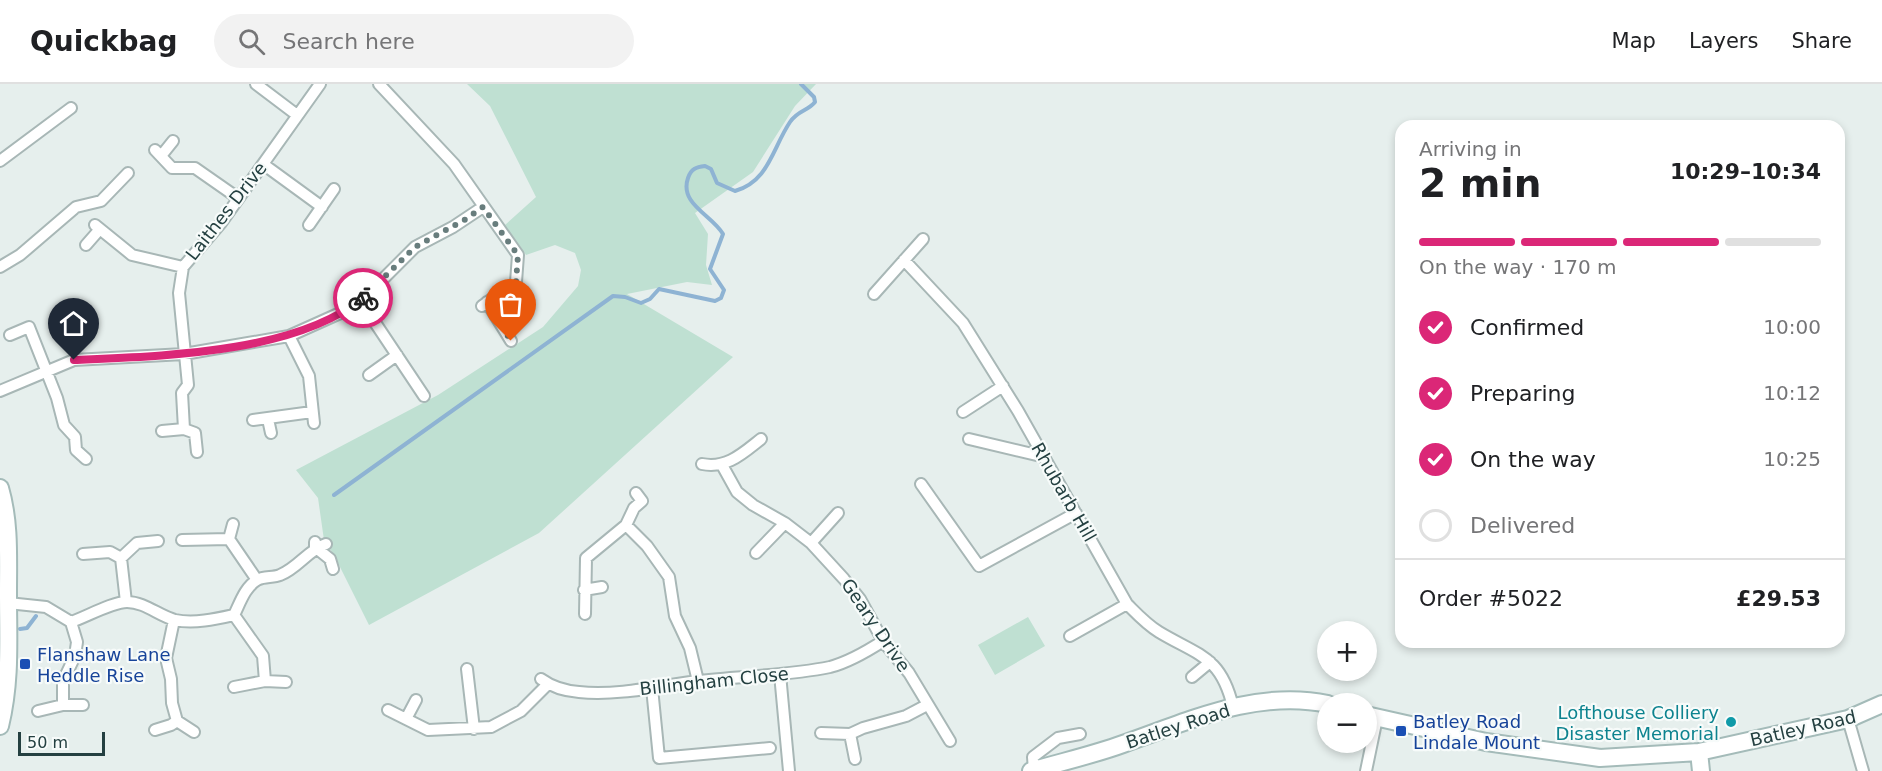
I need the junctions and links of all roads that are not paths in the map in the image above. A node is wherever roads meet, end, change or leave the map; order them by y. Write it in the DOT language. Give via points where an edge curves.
graph roads {
  1 [pos="256,84"];
  2 [pos="320,84"];
  3 [pos="379,84"];
  4 [pos="71,108"];
  5 [pos="297,115"];
  6 [pos="173,141"];
  7 [pos="0,161"];
  8 [pos="263,164"];
  9 [pos="128,173"];
  10 [pos="334,189"];
  11 [pos="238,198"];
  12 [pos="322,207"];
  13 [pos="483,207"];
  14 [pos="309,225"];
  15 [pos="923,239"];
  16 [pos="86,245"];
  17 [pos="904,260"];
  18 [pos="0,267"];
  19 [pos="183,267"];
  20 [pos="874,294"];
  21 [pos="360,300"];
  22 [pos="10,335"];
  23 [pos="289,336"];
  24 [pos="511,341"];
  25 [pos="184,354"];
  26 [pos="397,355"];
  27 [pos="46,370"];
  28 [pos="369,375"];
  29 [pos="1003,386"];
  30 [pos="0,392"];
  31 [pos="424,396"];
  32 [pos="963,412"];
  33 [pos="268,418"];
  34 [pos="253,420"];
  35 [pos="184,429"];
  36 [pos="162,431"];
  37 [pos="271,433"];
  38 [pos="761,439"];
  39 [pos="969,439"];
  40 [pos="76,450"];
  41 [pos="197,452"];
  42 [pos="64,454"];
  43 [pos="1045,457"];
  44 [pos="86,459"];
  45 [pos="702,464"];
  46 [pos="722,465"];
  47 [pos="921,484"];
  48 [pos="0,488"];
  49 [pos="636,494"];
  50 [pos="838,513"];
  51 [pos="1076,513"];
  52 [pos="785,523"];
  53 [pos="233,524"];
  54 [pos="626,525"];
  55 [pos="229,539"];
  56 [pos="182,540"];
  57 [pos="158,541"];
  58 [pos="811,543"];
  59 [pos="756,553"];
  60 [pos="83,554"];
  61 [pos="121,558"];
  62 [pos="333,569"];
  63 [pos="257,580"];
  64 [pos="602,587"];
  65 [pos="584,590"];
  66 [pos="126,602"];
  67 [pos="8,603"];
  68 [pos="1127,604"];
  69 [pos="585,614"];
  70 [pos="234,615"];
  71 [pos="174,620"];
  72 [pos="71,622"];
  73 [pos="1070,636"];
  74 [pos="883,641"];
  75 [pos="5,642"];
  76 [pos="1210,662"];
  77 [pos="467,669"];
  78 [pos="780,674"];
  79 [pos="1192,676"];
  80 [pos="265,681"];
  81 [pos="698,681"];
  82 [pos="286,682"];
  83 [pos="234,687"];
  84 [pos="652,688"];
  85 [pos="416,700"];
  86 [pos="1317,703"];
  87 [pos="1882,704"];
  88 [pos="63,705"];
  89 [pos="83,705"];
  90 [pos="927,705"];
  91 [pos="1233,707"];
  92 [pos="388,710"];
  93 [pos="38,711"];
  94 [pos="1377,717"];
  95 [pos="406,719"];
  96 [pos="1848,719"];
  97 [pos="177,721"];
  98 [pos="0,726"];
  99 [pos="155,729"];
  100 [pos="474,729"];
  101 [pos="194,732"];
  102 [pos="820,733"];
  103 [pos="850,734"];
  104 [pos="1080,734"];
  105 [pos="950,741"];
  106 [pos="770,748"];
  107 [pos="1699,752"];
  108 [pos="1368,753"];
  109 [pos="855,759"];
  110 [pos="1032,770"];
  111 [pos="789,771"];
  112 [pos="1366,771"];
  113 [pos="1701,771"];
  114 [pos="1863,771"];
  1 -- 5 [label="street"];
  2 -- 5 [label="street, Laithes Drive"];
  3 -- 13 [label="street" via="454,164"];
  4 -- 7 [label="street"];
  5 -- 8 [label="street, Laithes Drive"];
  6 -- 11 [label="street" via="158,153 172,168 195,168"];
  8 -- 11 [label="street, Laithes Drive"];
  8 -- 12 [label="street"];
  9 -- 18 [label="street" via="101,201 76,207"];
  10 -- 12 [label="street"];
  11 -- 19 [label="street, Laithes Drive"];
  12 -- 14 [label="street"];
  13 -- 21 [label="street" via="415,247"];
  13 -- 24 [label="street" via="518,255 516,282 484,304"];
  15 -- 17 [label="street"];
  16 -- 19 [label="street" via="98,227 132,255"];
  17 -- 20 [label="street"];
  17 -- 29 [label="street, Rhubarb Hill" via="963,323"];
  19 -- 25 [label="street, Laithes Drive" via="179,292"];
  21 -- 23 [label="street" via="347,310"];
  21 -- 26 [label="street"];
  22 -- 27 [label="street" via="31,325"];
  23 -- 25 [label="street"];
  23 -- 33 [label="street" via="309,376 313,417"];
  25 -- 27 [label="street" via="74,360"];
  25 -- 35 [label="street, Laithes Drive" via="189,385 182,393"];
  26 -- 28 [label="street"];
  26 -- 31 [label="street"];
  27 -- 30 [label="street"];
  27 -- 40 [label="street" via="64,425 75,437"];
  29 -- 32 [label="street"];
  29 -- 43 [label="street, Rhubarb Hill"];
  33 -- 34 [label="street"];
  33 -- 37 [label="street"];
  35 -- 36 [label="street"];
  35 -- 41 [label="street" via="195,433"];
  38 -- 46 [label="street"];
  39 -- 43 [label="street"];
  40 -- 42 [label="street"];
  40 -- 44 [label="street"];
  43 -- 51 [label="street, Rhubarb Hill"];
  45 -- 46 [label="street"];
  46 -- 52 [label="street, Geary Drive" via="736,492"];
  47 -- 51 [label="street" via="979,566"];
  48 -- 67 [label="street" via="6,521"];
  49 -- 54 [label="street" via="642,501"];
  50 -- 58 [label="street"];
  51 -- 68 [label="street, Rhubarb Hill"];
  52 -- 58 [label="street, Geary Drive"];
  52 -- 59 [label="street"];
  53 -- 55 [label="street"];
  54 -- 65 [label="street" via="586,558"];
  54 -- 81 [label="street" via="669,577 675,616 690,648"];
  55 -- 56 [label="street"];
  55 -- 63 [label="street"];
  57 -- 61 [label="street" via="137,543"];
  58 -- 74 [label="street, Geary Drive" via="860,599"];
  60 -- 61 [label="street" via="110,552"];
  61 -- 66 [label="street"];
  62 -- 63 [label="street" via="318,544 280,575"];
  63 -- 70 [label="street" via="244,592"];
  64 -- 65 [label="street"];
  65 -- 69 [label="street"];
  66 -- 71 [label="street"];
  66 -- 72 [label="street"];
  67 -- 72 [label="street" via="46,607"];
  67 -- 75 [label="street"];
  68 -- 73 [label="street"];
  68 -- 76 [label="street, Rhubarb Hill" via="1153,628"];
  70 -- 71 [label="street"];
  70 -- 80 [label="street" via="263,656"];
  71 -- 97 [label="street" via="166,658"];
  72 -- 88 [label="street" via="77,642 63,681"];
  74 -- 78 [label="street, Billingham Close" via="831,666"];
  74 -- 90 [label="street, Geary Drive" via="909,673"];
  75 -- 98 [label="street" via="8,682"];
  76 -- 79 [label="street"];
  76 -- 91 [label="street, Rhubarb Hill" via="1222,675"];
  77 -- 100 [label="street"];
  78 -- 81 [label="street, Billingham Close"];
  78 -- 111 [label="street"];
  80 -- 82 [label="street"];
  80 -- 83 [label="street"];
  81 -- 84 [label="street, Billingham Close"];
  84 -- 100 [label="street, Billingham Close" via="581,692 544,681 521,711 505,722"];
  84 -- 106 [label="street" via="659,758"];
  85 -- 95 [label="street"];
  86 -- 91 [label="street, Batley Road" via="1262,700"];
  87 -- 96 [label="street, Batley Road"];
  88 -- 89 [label="street"];
  88 -- 93 [label="street"];
  90 -- 103 [label="street"];
  90 -- 105 [label="street, Geary Drive"];
  91 -- 110 [label="street, Batley Road"];
  92 -- 95 [label="street"];
  94 -- 107 [label="street, Batley Road" via="1486,742 1600,758"];
  95 -- 100 [label="street" via="428,730"];
  96 -- 107 [label="street, Batley Road"];
  96 -- 114 [label="street"];
  97 -- 99 [label="street"];
  97 -- 101 [label="street"];
  102 -- 103 [label="street"];
  103 -- 109 [label="street"];
  104 -- 110 [label="street" via="1058,738 1033,757"];
  107 -- 113 [label="street"];
  108 -- 112 [label="street"];
}
